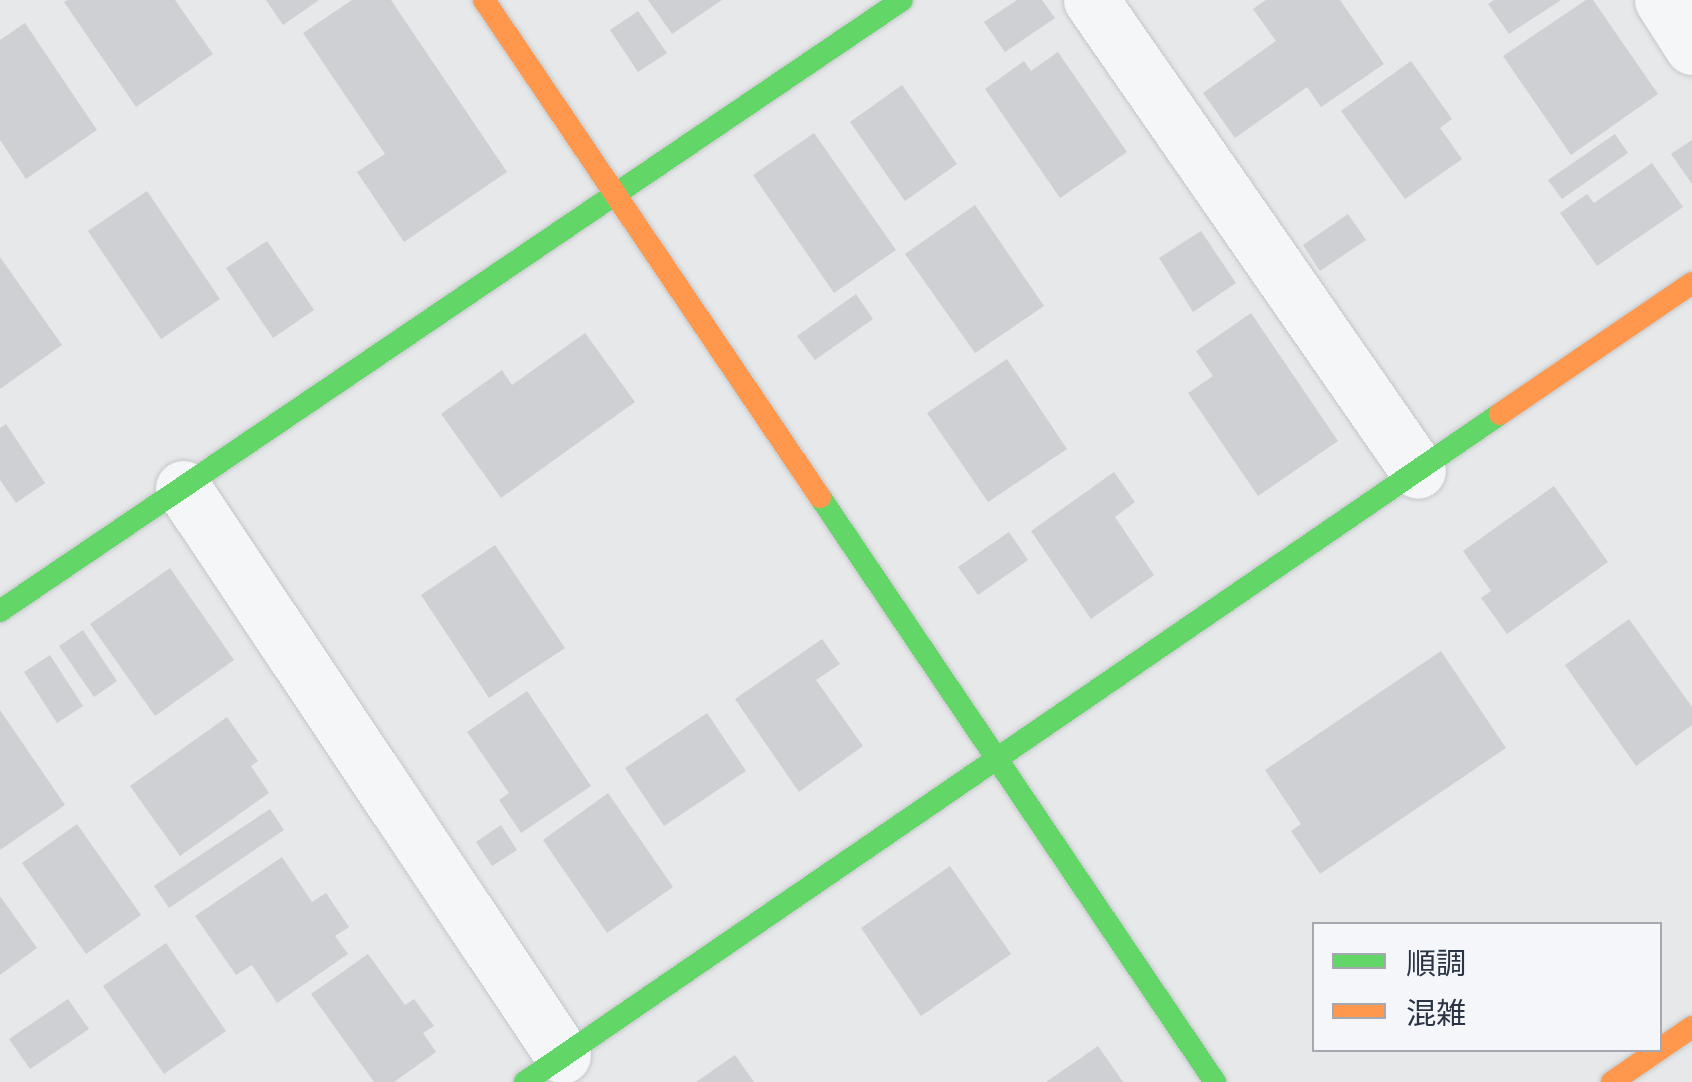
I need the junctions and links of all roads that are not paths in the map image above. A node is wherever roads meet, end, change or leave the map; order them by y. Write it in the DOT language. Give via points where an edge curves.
graph roads {
  1 [pos="484,0"];
  2 [pos="902,0"];
  3 [pos="1092,0"];
  4 [pos="1662,0"];
  5 [pos="1692,46"];
  6 [pos="614,195"];
  7 [pos="1692,283"];
  8 [pos="1418,471"];
  9 [pos="183,488"];
  10 [pos="0,612"];
  11 [pos="994,761"];
  12 [pos="1692,1027"];
  13 [pos="1662,1048"];
  14 [pos="1656,1052"];
  15 [pos="544,1069"];
  16 [pos="1215,1082"];
  17 [pos="1612,1082"];
  1 -- 6 [label="street"];
  2 -- 6 [label="street"];
  3 -- 8 [label="street"];
  4 -- 5 [label="street"];
  6 -- 9 [label="street"];
  6 -- 11 [label="street"];
  7 -- 8 [label="street"];
  8 -- 11 [label="street"];
  9 -- 10 [label="street"];
  9 -- 15 [label="street"];
  11 -- 15 [label="street"];
  11 -- 16 [label="street"];
  12 -- 13 [label="street"];
  14 -- 17 [label="street"];
}
